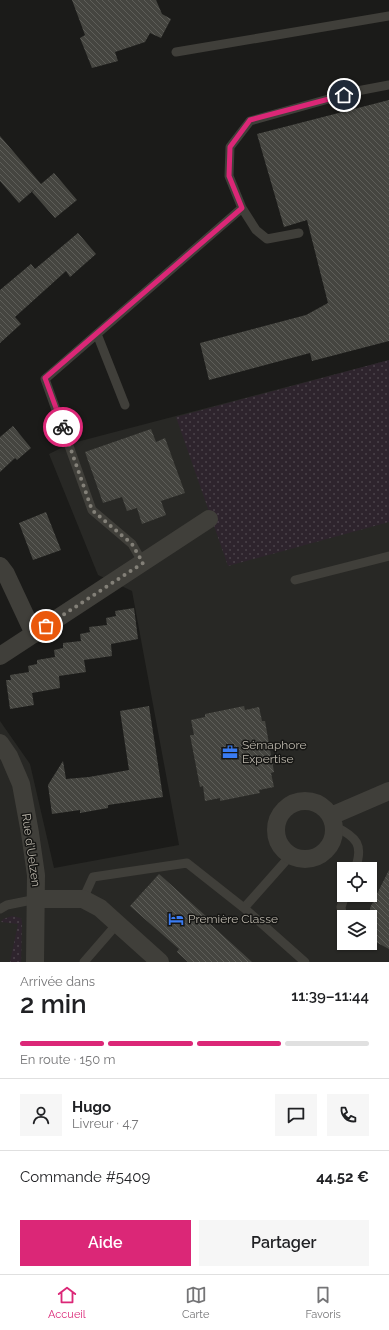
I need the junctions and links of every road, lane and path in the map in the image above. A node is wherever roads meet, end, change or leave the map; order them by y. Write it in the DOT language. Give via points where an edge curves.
graph roads {
  1 [pos="389,16"];
  2 [pos="176,52"];
  3 [pos="389,85"];
  4 [pos="242,208"];
  5 [pos="299,233"];
  6 [pos="97,334"];
  7 [pos="125,405"];
  8 [pos="209,520"];
  9 [pos="389,556"];
  10 [pos="143,563"];
  11 [pos="0,566"];
  12 [pos="295,580"];
  13 [pos="34,634"];
  14 [pos="0,656"];
  15 [pos="0,743"];
  16 [pos="389,791"];
  17 [pos="333,821"];
  18 [pos="291,855"];
  19 [pos="358,862"];
  20 [pos="37,899"];
  21 [pos="83,900"];
  22 [pos="244,908"];
  23 [pos="0,909"];
  24 [pos="117,924"];
  25 [pos="36,962"];
  26 [pos="84,962"];
  27 [pos="160,962"];
  28 [pos="305,962"];
  1 -- 2 [label="lane"];
  3 -- 4 [label="lane" via="250,120 230,147 229,176"];
  4 -- 5 [label="lane" via="256,230 267,239"];
  4 -- 6 [label="lane"];
  6 -- 7 [label="lane"];
  6 -- 10 [label="lane" via="45,378 92,510 132,544"];
  8 -- 10 [label="street"];
  9 -- 12 [label="lane"];
  10 -- 13 [label="street"];
  11 -- 13 [label="street"];
  13 -- 14 [label="street"];
  15 -- 20 [label="street, Rue d'Uelzen" via="9,756 21,784 36,876"];
  16 -- 17 [label="street"];
  17 -- 18 [label="street" via="332,842 320,855 303,859"];
  17 -- 18 [label="street" via="323,806 312,801 295,802 286,808 276,822 276,834 280,844"];
  17 -- 19 [label="lane" via="357,842 360,855"];
  18 -- 22 [label="lane"];
  20 -- 21 [label="street"];
  20 -- 23 [label="lane" via="6,905"];
  20 -- 25 [label="street, Rue d'Uelzen"];
  21 -- 22 [label="lane" via="93,876 187,863"];
  21 -- 24 [label="street" via="100,908"];
  22 -- 28 [label="lane"];
  24 -- 26 [label="lane"];
  24 -- 27 [label="street"];
}
